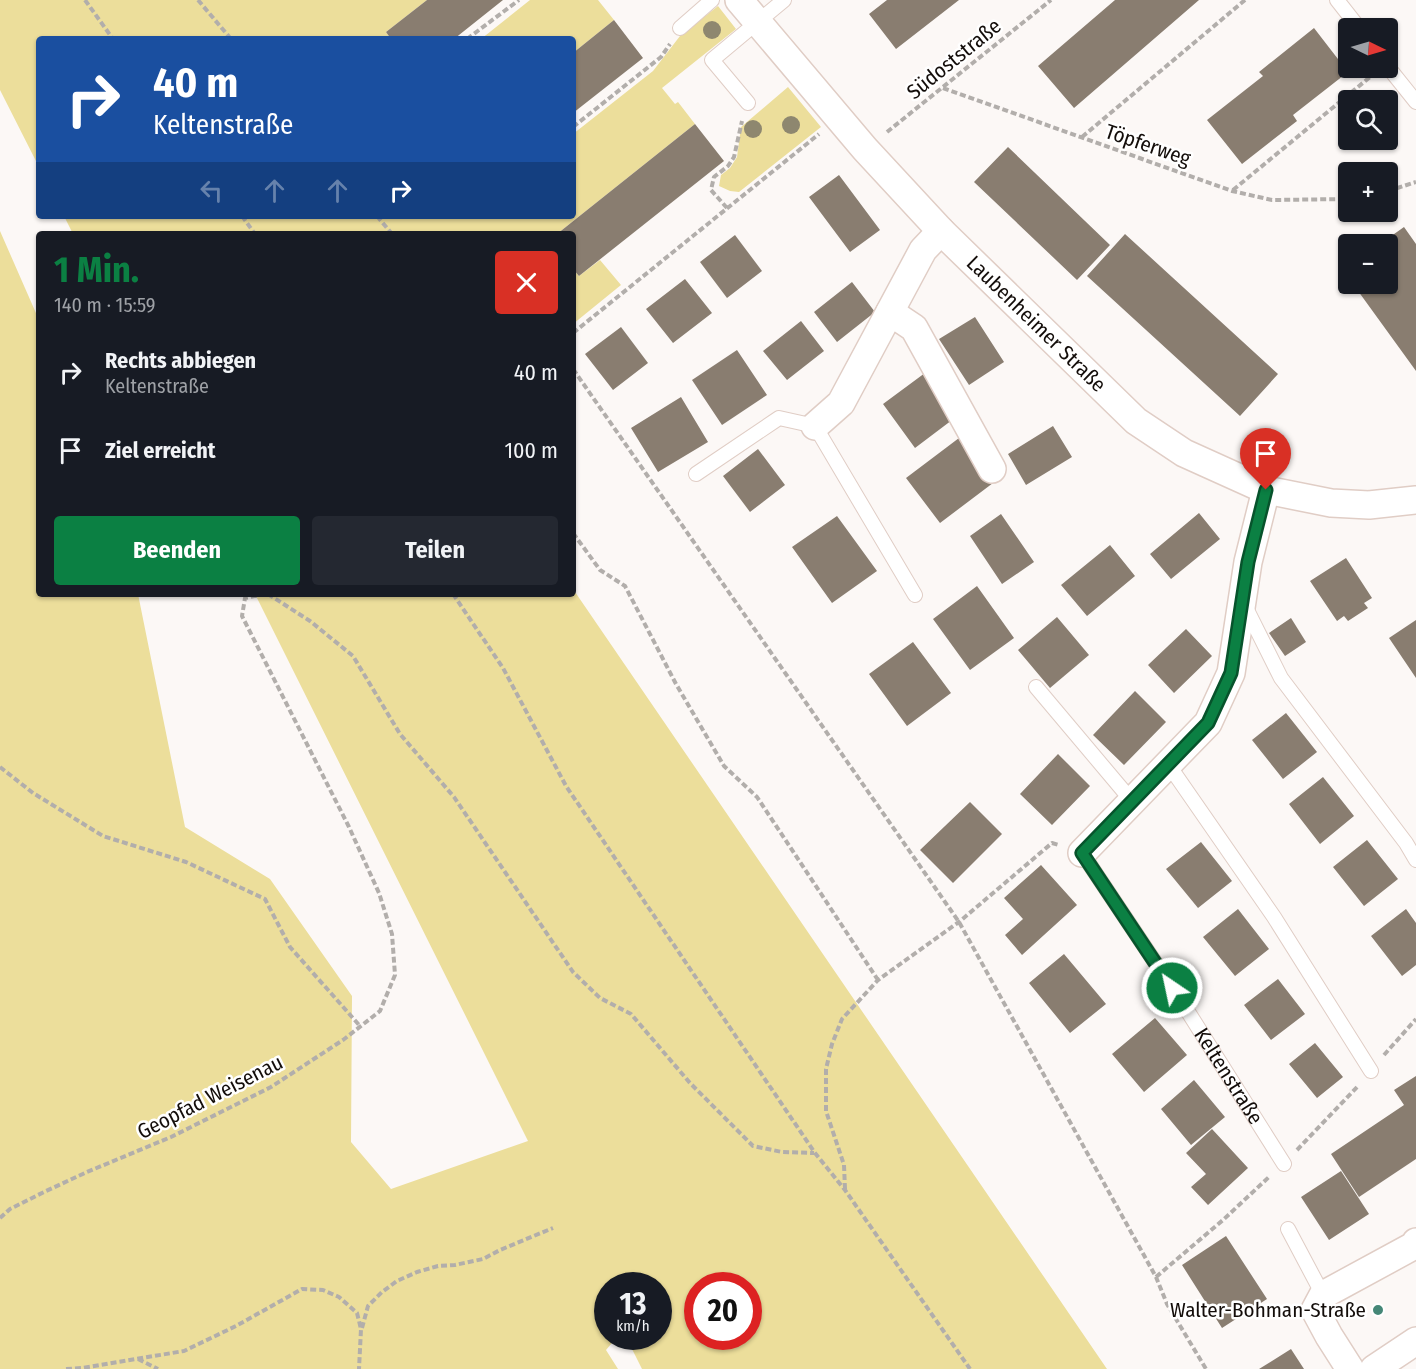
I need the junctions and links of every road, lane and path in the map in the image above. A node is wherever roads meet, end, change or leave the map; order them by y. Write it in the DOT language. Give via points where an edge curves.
graph roads {
  1 [pos="85,0"];
  2 [pos="198,0"];
  3 [pos="519,0"];
  4 [pos="712,0"];
  5 [pos="739,0"];
  6 [pos="784,0"];
  7 [pos="1051,0"];
  8 [pos="1245,0"];
  9 [pos="1337,0"];
  10 [pos="1351,18"];
  11 [pos="757,21"];
  12 [pos="680,28"];
  13 [pos="111,36"];
  14 [pos="228,36"];
  15 [pos="471,36"];
  16 [pos="1369,78"];
  17 [pos="1397,78"];
  18 [pos="943,88"];
  19 [pos="1416,102"];
  20 [pos="748,103"];
  21 [pos="838,119"];
  22 [pos="576,125"];
  23 [pos="884,134"];
  24 [pos="1081,138"];
  25 [pos="1416,182"];
  26 [pos="1398,188"];
  27 [pos="1232,191"];
  28 [pos="1338,199"];
  29 [pos="727,208"];
  30 [pos="380,219"];
  31 [pos="390,231"];
  32 [pos="941,231"];
  33 [pos="890,312"];
  34 [pos="576,331"];
  35 [pos="576,373"];
  36 [pos="815,426"];
  37 [pos="993,469"];
  38 [pos="696,474"];
  39 [pos="1266,490"];
  40 [pos="1416,500"];
  41 [pos="576,536"];
  42 [pos="915,595"];
  43 [pos="250,597"];
  44 [pos="272,597"];
  45 [pos="455,597"];
  46 [pos="1242,601"];
  47 [pos="1036,687"];
  48 [pos="1168,764"];
  49 [pos="0,767"];
  50 [pos="1132,801"];
  51 [pos="1082,853"];
  52 [pos="1416,860"];
  53 [pos="959,922"];
  54 [pos="878,980"];
  55 [pos="360,1026"];
  56 [pos="1371,1071"];
  57 [pos="815,1153"];
  58 [pos="1284,1164"];
  59 [pos="845,1190"];
  60 [pos="0,1218"];
  61 [pos="553,1228"];
  62 [pos="1288,1229"];
  63 [pos="1416,1245"];
  64 [pos="1323,1295"];
  65 [pos="361,1329"];
  66 [pos="1416,1341"];
  67 [pos="138,1359"];
  68 [pos="82,1368"];
  69 [pos="66,1369"];
  70 [pos="158,1369"];
  71 [pos="359,1369"];
  72 [pos="970,1369"];
  73 [pos="1206,1369"];
  74 [pos="1350,1369"];
  75 [pos="1374,1369"];
  1 -- 13 [label="path"];
  2 -- 14 [label="path"];
  3 -- 15 [label="path"];
  4 -- 12 [label="lane"];
  5 -- 11 [label="street, Laubenheimer Straße"];
  6 -- 11 [label="lane"];
  7 -- 18 [label="path, Südoststraße"];
  8 -- 24 [label="path"];
  9 -- 10 [label="lane"];
  11 -- 20 [label="lane" via="712,60"];
  11 -- 21 [label="street, Laubenheimer Straße"];
  12 -- 22 [label="path" via="661,57"];
  16 -- 27 [label="path"];
  17 -- 19 [label="lane"];
  18 -- 23 [label="path, Südoststraße"];
  18 -- 24 [label="path, Töpferweg"];
  20 -- 29 [label="path" via="734,157 714,177 711,190"];
  21 -- 29 [label="path"];
  21 -- 32 [label="street, Laubenheimer Straße"];
  24 -- 27 [label="path, Töpferweg"];
  25 -- 26 [label="path"];
  27 -- 28 [label="path, Töpferweg" via="1272,200"];
  29 -- 34 [label="path"];
  30 -- 31 [label="path"];
  32 -- 33 [label="street" via="922,250"];
  32 -- 39 [label="street, Laubenheimer Straße" via="1136,420 1184,453"];
  33 -- 36 [label="street" via="841,403"];
  33 -- 37 [label="street" via="914,328"];
  35 -- 53 [label="path"];
  36 -- 38 [label="lane" via="779,418"];
  36 -- 42 [label="lane"];
  39 -- 40 [label="street, Laubenheimer Straße" via="1331,503 1369,505"];
  39 -- 46 [label="street"];
  41 -- 54 [label="path" via="600,570 625,586 724,766 757,797"];
  43 -- 55 [label="path, Geopfad Weisenau" via="245,598 242,616 349,827 379,892 392,934 395,975 380,1011"];
  44 -- 57 [label="path" via="310,621 353,656 400,734 454,797 573,972 600,998 632,1014 690,1083 753,1146"];
  45 -- 57 [label="path" via="503,668 566,786"];
  46 -- 48 [label="street" via="1227,683 1208,723"];
  46 -- 52 [label="lane" via="1281,678"];
  47 -- 50 [label="lane"];
  48 -- 50 [label="street"];
  48 -- 56 [label="lane" via="1274,917"];
  49 -- 55 [label="path" via="33,793 103,836 186,862 265,899 290,947"];
  50 -- 51 [label="street"];
  51 -- 53 [label="path" via="1052,843"];
  51 -- 58 [label="lane, Keltenstraße"];
  53 -- 54 [label="path"];
  53 -- 73 [label="path"];
  54 -- 59 [label="path" via="842,1019 826,1070 826,1111 844,1165"];
  55 -- 60 [label="path, Geopfad Weisenau" via="271,1087 171,1137 44,1192"];
  57 -- 59 [label="path"];
  59 -- 72 [label="path"];
  61 -- 65 [label="path" via="483,1259 438,1266 397,1281 368,1306"];
  62 -- 64 [label="lane"];
  63 -- 64 [label="street"];
  64 -- 74 [label="street" via="1315,1310"];
  65 -- 67 [label="path" via="357,1313 339,1297 323,1290 302,1289 184,1351"];
  65 -- 71 [label="path"];
  66 -- 75 [label="street"];
  67 -- 68 [label="path"];
  67 -- 70 [label="path"];
  68 -- 69 [label="path"];
}
